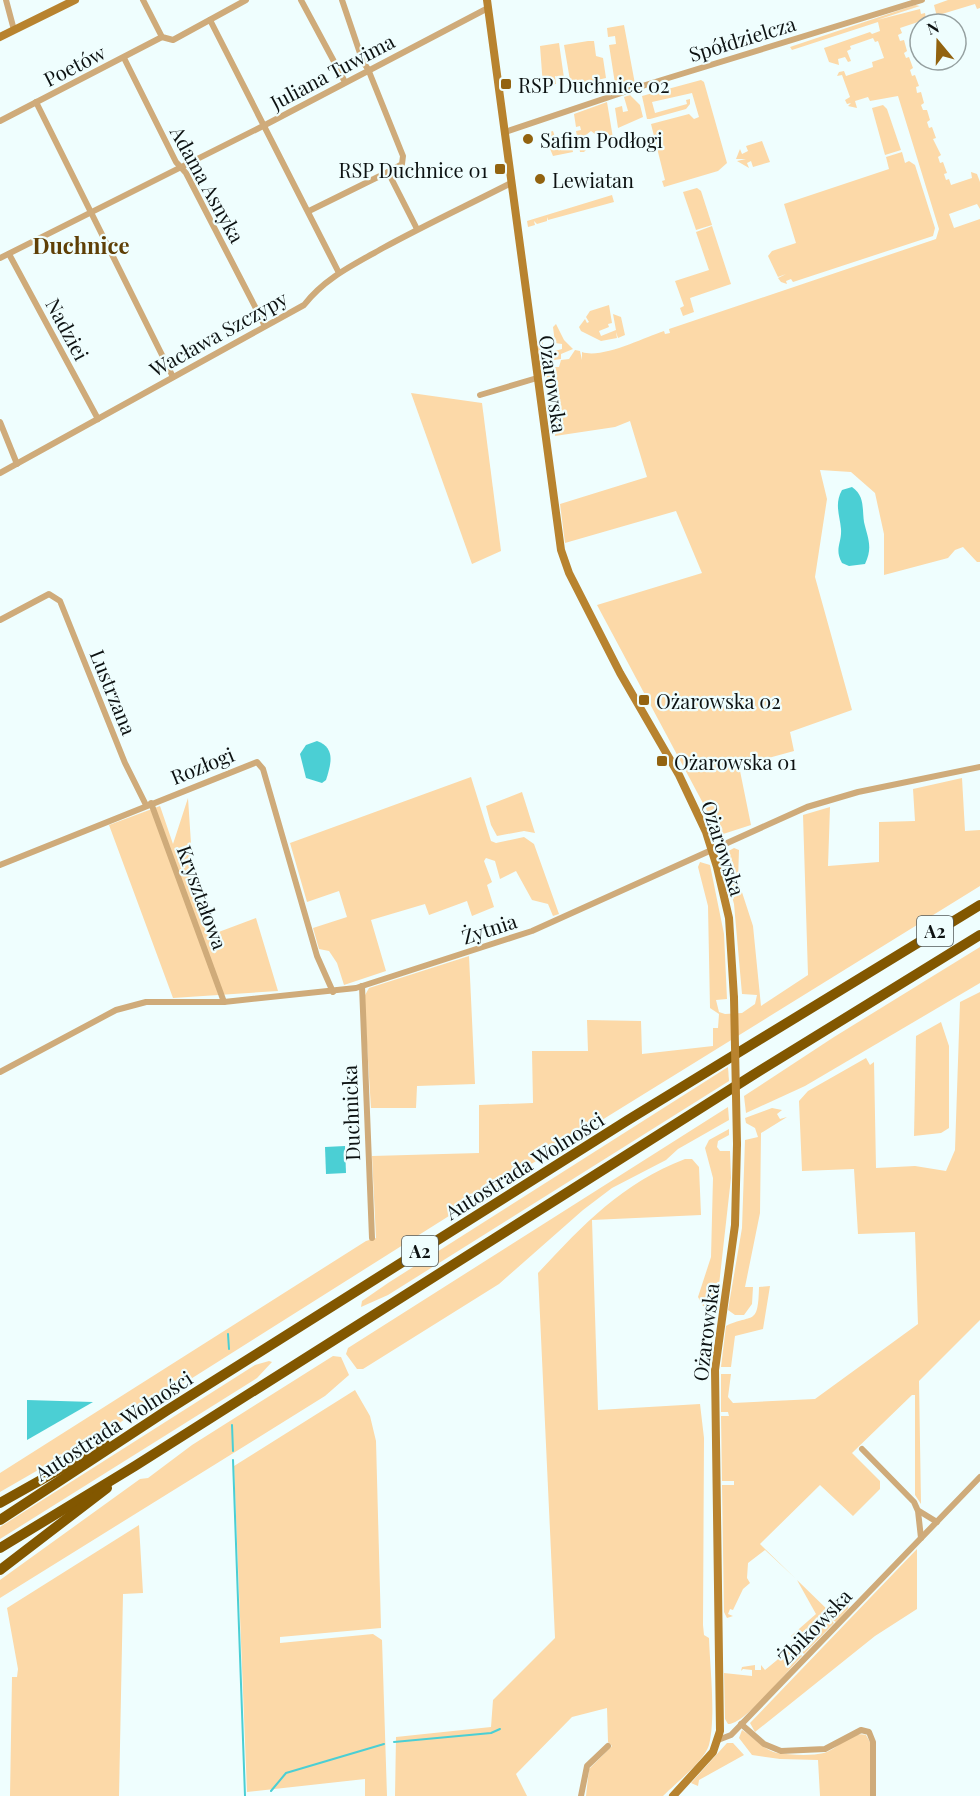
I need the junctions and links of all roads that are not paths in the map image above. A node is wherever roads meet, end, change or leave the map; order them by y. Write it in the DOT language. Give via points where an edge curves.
graph roads {
  1 [pos="6,0"];
  2 [pos="75,0"];
  3 [pos="143,0"];
  4 [pos="246,0"];
  5 [pos="301,0"];
  6 [pos="342,0"];
  7 [pos="921,0"];
  8 [pos="488,4"];
  9 [pos="210,20"];
  10 [pos="14,30"];
  11 [pos="0,37"];
  12 [pos="162,37"];
  13 [pos="124,58"];
  14 [pos="368,69"];
  15 [pos="345,82"];
  16 [pos="36,102"];
  17 [pos="0,121"];
  18 [pos="265,125"];
  19 [pos="505,132"];
  20 [pos="181,168"];
  21 [pos="388,172"];
  22 [pos="511,183"];
  23 [pos="90,211"];
  24 [pos="309,211"];
  25 [pos="417,229"];
  26 [pos="9,254"];
  27 [pos="0,258"];
  28 [pos="339,273"];
  29 [pos="265,326"];
  30 [pos="173,377"];
  31 [pos="537,378"];
  32 [pos="480,395"];
  33 [pos="98,419"];
  34 [pos="0,422"];
  35 [pos="16,464"];
  36 [pos="0,473"];
  37 [pos="0,620"];
  38 [pos="980,767"];
  39 [pos="149,804"];
  40 [pos="712,851"];
  41 [pos="0,865"];
  42 [pos="980,905"];
  43 [pos="980,934"];
  44 [pos="362,986"];
  45 [pos="333,993"];
  46 [pos="224,1002"];
  47 [pos="0,1072"];
  48 [pos="372,1239"];
  49 [pos="166,1411"];
  50 [pos="861,1449"];
  51 [pos="135,1466"];
  52 [pos="980,1477"];
  53 [pos="0,1503"];
  54 [pos="918,1511"];
  55 [pos="0,1520"];
  56 [pos="937,1522"];
  57 [pos="921,1538"];
  58 [pos="0,1548"];
  59 [pos="0,1570"];
  60 [pos="741,1724"];
  61 [pos="718,1740"];
  62 [pos="608,1746"];
  63 [pos="581,1796"];
  64 [pos="673,1796"];
  65 [pos="873,1796"];
  1 -- 10 [label="street"];
  2 -- 10 [label="main road"];
  3 -- 12 [label="street"];
  4 -- 9 [label="street, Poetów"];
  5 -- 15 [label="street"];
  6 -- 14 [label="street"];
  7 -- 19 [label="street, Spółdzielcza"];
  8 -- 14 [label="street, Juliana Tuwima"];
  8 -- 19 [label="main road, Ożarowska"];
  9 -- 12 [label="street, Poetów" via="173,40"];
  9 -- 18 [label="street, Juliana Tuwima"];
  10 -- 11 [label="main road"];
  12 -- 13 [label="street, Poetów"];
  13 -- 16 [label="street, Poetów"];
  13 -- 20 [label="street, Adama Asnyka"];
  14 -- 15 [label="street, Juliana Tuwima"];
  14 -- 21 [label="street" via="404,156 399,167"];
  15 -- 18 [label="street, Juliana Tuwima"];
  16 -- 17 [label="street, Poetów"];
  16 -- 23 [label="street"];
  18 -- 20 [label="street"];
  18 -- 24 [label="street"];
  19 -- 22 [label="main road, Ożarowska"];
  20 -- 23 [label="street"];
  20 -- 29 [label="street, Adama Asnyka"];
  21 -- 24 [label="street"];
  21 -- 25 [label="street"];
  22 -- 25 [label="street, Wacława Szczypy"];
  22 -- 31 [label="main road, Ożarowska"];
  23 -- 26 [label="street"];
  23 -- 30 [label="street"];
  24 -- 28 [label="street"];
  25 -- 28 [label="street, Wacława Szczypy"];
  26 -- 27 [label="street"];
  26 -- 33 [label="street, Nadziei"];
  28 -- 29 [label="street, Wacława Szczypy" via="318,287 304,305"];
  29 -- 30 [label="street, Wacława Szczypy"];
  30 -- 33 [label="street, Wacława Szczypy"];
  31 -- 32 [label="street"];
  31 -- 40 [label="main road, Ożarowska" via="565,562 620,673 688,792"];
  33 -- 35 [label="street, Wacława Szczypy"];
  34 -- 35 [label="street"];
  35 -- 36 [label="street, Wacława Szczypy"];
  37 -- 39 [label="street, Lustrzana" via="49,594 60,601 125,764"];
  38 -- 40 [label="street, Żytnia" via="824,801"];
  39 -- 41 [label="street, Rozłogi"];
  39 -- 45 [label="street, Rozłogi" via="250,763 261,764 317,956"];
  39 -- 46 [label="street, Kryształowa"];
  40 -- 44 [label="street, Żytnia" via="532,931"];
  40 -- 61 [label="main road, Ożarowska, bridge" via="729,918 737,1144 735,1226 715,1370 721,1722"];
  42 -- 49 [label="highway, Autostrada Wolności / A2"];
  43 -- 51 [label="highway, A2"];
  44 -- 45 [label="street, Żytnia"];
  44 -- 48 [label="street, Duchnicka"];
  45 -- 46 [label="street, Żytnia"];
  46 -- 47 [label="street, Żytnia" via="146,1002 117,1010"];
  49 -- 53 [label="highway"];
  49 -- 55 [label="highway, Autostrada Wolności / A2"];
  50 -- 54 [label="street" via="914,1502"];
  51 -- 58 [label="highway, A2"];
  51 -- 59 [label="highway"];
  52 -- 56 [label="street, Żbikowska"];
  54 -- 56 [label="street"];
  54 -- 57 [label="street"];
  56 -- 57 [label="street, Żbikowska"];
  57 -- 60 [label="street, Żbikowska"];
  60 -- 61 [label="street, Żbikowska" via="731,1735"];
  60 -- 65 [label="street" via="764,1744 781,1750 822,1750 861,1730 869,1732 873,1742"];
  61 -- 64 [label="main road, Żbikowska" via="707,1761"];
  62 -- 63 [label="street" via="587,1766"];
}
